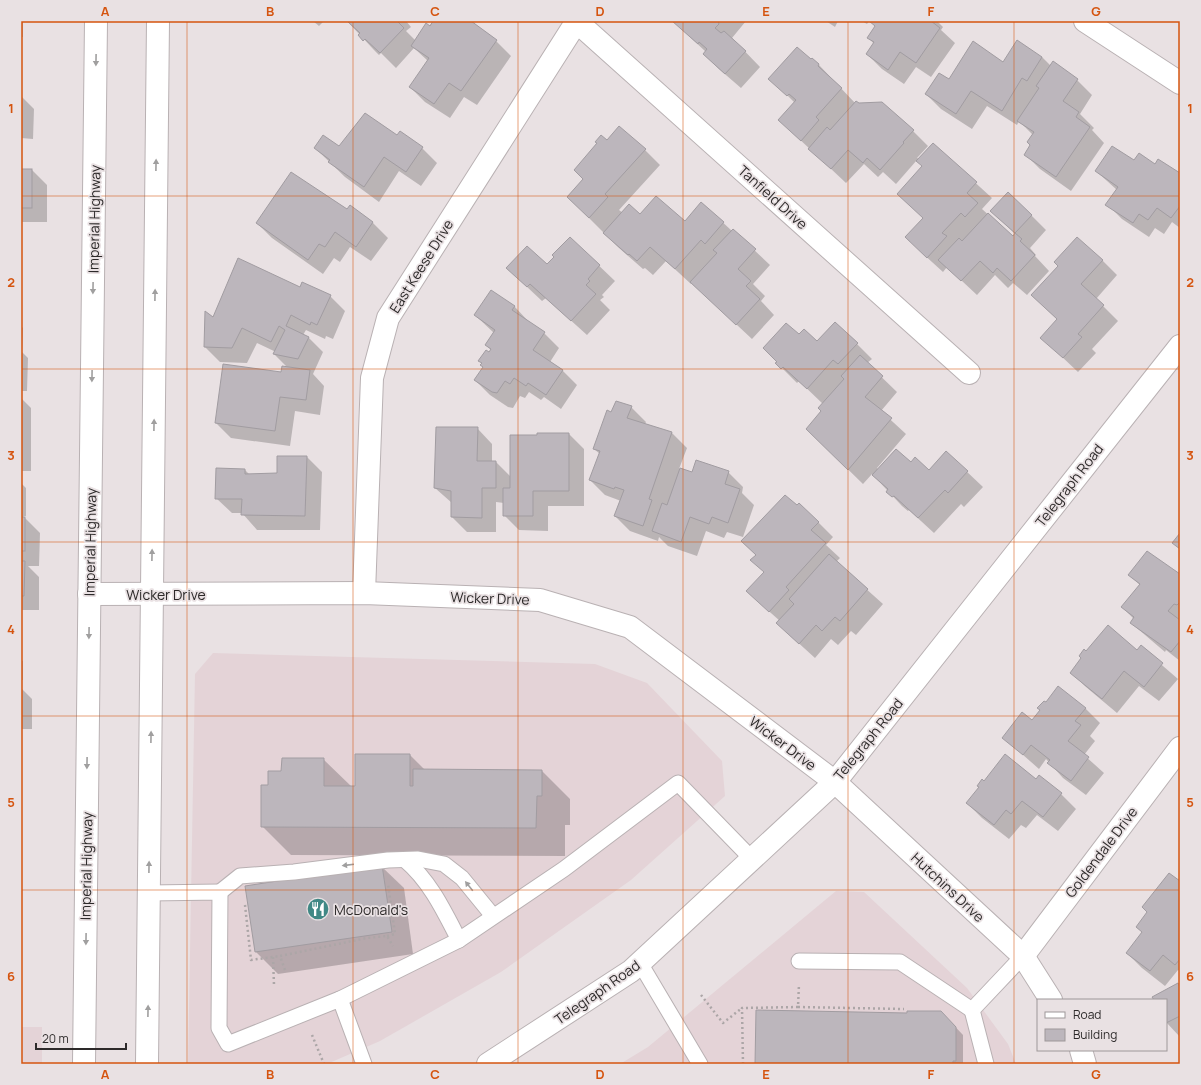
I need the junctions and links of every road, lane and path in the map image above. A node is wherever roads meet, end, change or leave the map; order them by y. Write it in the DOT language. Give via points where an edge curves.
graph roads {
  1 [pos="96,21"];
  2 [pos="158,21"];
  3 [pos="576,21"];
  4 [pos="1084,21"];
  5 [pos="1180,83"];
  6 [pos="1180,346"];
  7 [pos="968,373"];
  8 [pos="364,593"];
  9 [pos="89,594"];
  10 [pos="152,594"];
  11 [pos="1180,748"];
  12 [pos="835,782"];
  13 [pos="752,859"];
  14 [pos="405,860"];
  15 [pos="388,877"];
  16 [pos="220,892"];
  17 [pos="149,893"];
  18 [pos="245,903"];
  19 [pos="493,916"];
  20 [pos="386,936"];
  21 [pos="459,940"];
  22 [pos="280,956"];
  23 [pos="1023,956"];
  24 [pos="273,957"];
  25 [pos="799,961"];
  26 [pos="640,963"];
  27 [pos="404,967"];
  28 [pos="285,970"];
  29 [pos="274,985"];
  30 [pos="701,995"];
  31 [pos="340,999"];
  32 [pos="1049,999"];
  33 [pos="798,1007"];
  34 [pos="742,1008"];
  35 [pos="904,1009"];
  36 [pos="972,1010"];
  37 [pos="310,1032"];
  38 [pos="1081,1051"];
  39 [pos="84,1064"];
  40 [pos="147,1064"];
  41 [pos="324,1064"];
  42 [pos="364,1064"];
  43 [pos="488,1064"];
  44 [pos="700,1064"];
  45 [pos="743,1064"];
  46 [pos="986,1064"];
  47 [pos="1085,1064"];
  1 -- 9 [label="main road, Imperial Highway, one-way"];
  10 -- 2 [label="main road, one-way"];
  3 -- 7 [label="main road, Tanfield Drive"];
  3 -- 8 [label="main road, East Keese Drive" via="388,318 372,378"];
  4 -- 5 [label="main road"];
  6 -- 12 [label="main road, Telegraph Road"];
  8 -- 10 [label="main road, Wicker Drive"];
  8 -- 12 [label="main road, Wicker Drive" via="540,600 630,627"];
  9 -- 10 [label="main road, Wicker Drive"];
  9 -- 39 [label="main road, Imperial Highway, one-way"];
  17 -- 10 [label="main road, one-way"];
  11 -- 23 [label="main road, Goldendale Drive"];
  12 -- 13 [label="main road, Telegraph Road"];
  12 -- 23 [label="main road, Hutchins Drive"];
  13 -- 19 [label="lane" via="678,783 564,869"];
  13 -- 26 [label="main road, Telegraph Road"];
  14 -- 16 [label="lane, one-way" via="240,876"];
  19 -- 14 [label="lane, one-way" via="462,878 444,864 418,859"];
  14 -- 21 [label="lane" via="420,872"];
  15 -- 20 [label="path" via="395,934"];
  16 -- 17 [label="lane"];
  16 -- 31 [label="lane" via="219,1028 228,1044"];
  40 -- 17 [label="main road, one-way"];
  18 -- 24 [label="path" via="251,960"];
  19 -- 21 [label="lane"];
  20 -- 22 [label="path"];
  20 -- 27 [label="path"];
  21 -- 27 [label="lane"];
  22 -- 24 [label="path"];
  22 -- 28 [label="path"];
  23 -- 32 [label="main road, Hutchins Drive"];
  23 -- 36 [label="lane"];
  24 -- 29 [label="path"];
  25 -- 33 [label="path"];
  25 -- 36 [label="lane" via="900,962"];
  26 -- 43 [label="main road, Telegraph Road"];
  26 -- 44 [label="lane"];
  27 -- 31 [label="lane"];
  30 -- 34 [label="path" via="723,1023"];
  31 -- 42 [label="lane"];
  33 -- 34 [label="path"];
  33 -- 35 [label="path"];
  34 -- 45 [label="path"];
  36 -- 46 [label="lane"];
  37 -- 41 [label="path"];
  38 -- 47 [label="main road"];
}
